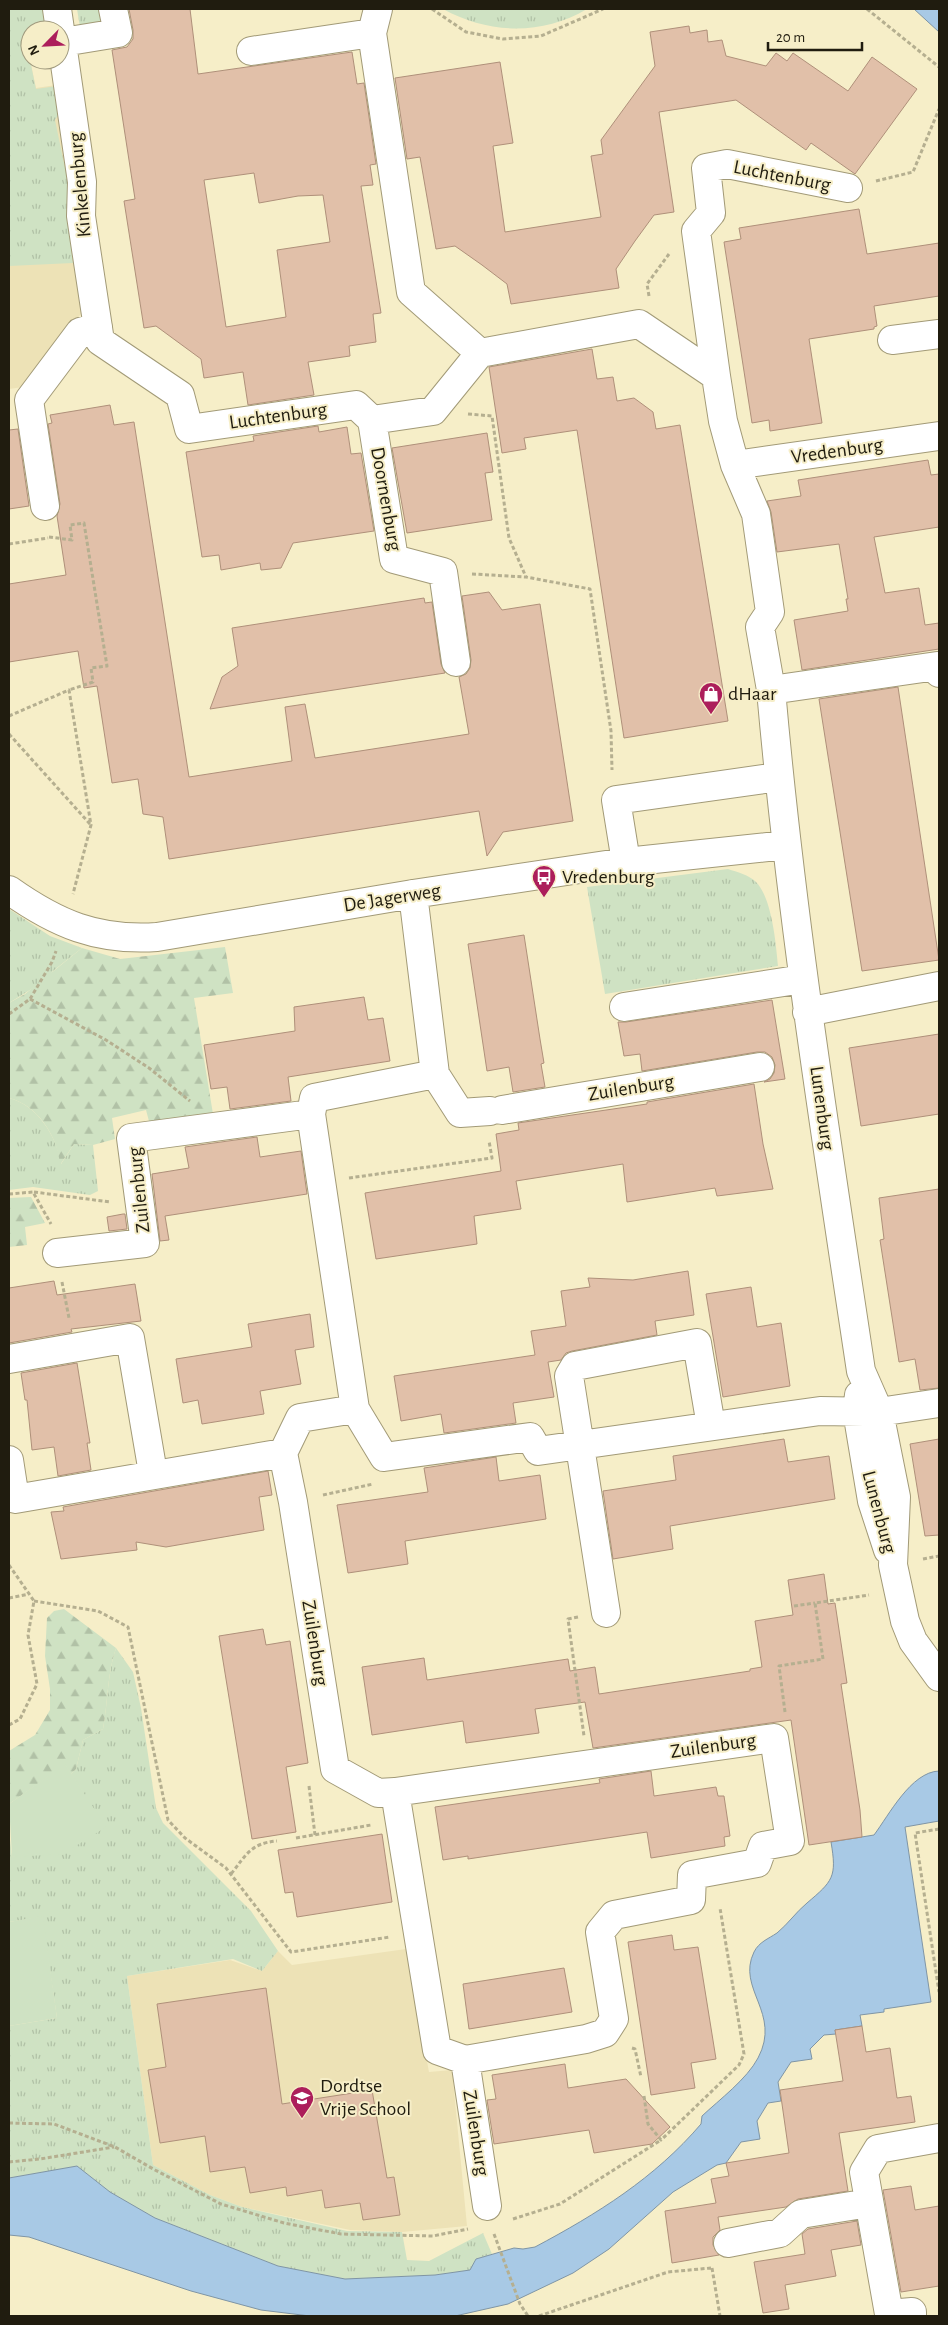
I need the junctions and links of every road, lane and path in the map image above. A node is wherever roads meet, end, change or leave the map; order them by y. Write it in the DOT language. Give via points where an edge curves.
graph roads {
  1 [pos="113,9"];
  2 [pos="432,9"];
  3 [pos="603,9"];
  4 [pos="867,9"];
  5 [pos="375,21"];
  6 [pos="70,41"];
  7 [pos="251,51"];
  8 [pos="939,67"];
  9 [pos="67,70"];
  10 [pos="939,109"];
  11 [pos="848,188"];
  12 [pos="696,231"];
  13 [pos="98,327"];
  14 [pos="939,334"];
  15 [pos="656,336"];
  16 [pos="892,340"];
  17 [pos="480,353"];
  18 [pos="716,376"];
  19 [pos="433,410"];
  20 [pos="372,420"];
  21 [pos="939,436"];
  22 [pos="735,465"];
  23 [pos="44,506"];
  24 [pos="49,538"];
  25 [pos="443,572"];
  26 [pos="526,577"];
  27 [pos="456,662"];
  28 [pos="939,673"];
  29 [pos="69,690"];
  30 [pos="771,690"];
  31 [pos="9,716"];
  32 [pos="9,734"];
  33 [pos="778,777"];
  34 [pos="616,800"];
  35 [pos="91,825"];
  36 [pos="786,845"];
  37 [pos="626,862"];
  38 [pos="9,890"];
  39 [pos="413,894"];
  40 [pos="65,924"];
  41 [pos="803,979"];
  42 [pos="939,986"];
  43 [pos="30,998"];
  44 [pos="624,1007"];
  45 [pos="807,1012"];
  46 [pos="9,1014"];
  47 [pos="760,1067"];
  48 [pos="435,1074"];
  49 [pos="492,1111"];
  50 [pos="311,1114"];
  51 [pos="213,1127"];
  52 [pos="322,1182"];
  53 [pos="33,1192"];
  54 [pos="141,1207"];
  55 [pos="57,1253"];
  56 [pos="9,1359"];
  57 [pos="939,1403"];
  58 [pos="355,1409"];
  59 [pos="868,1411"];
  60 [pos="711,1426"];
  61 [pos="579,1446"];
  62 [pos="283,1453"];
  63 [pos="384,1457"];
  64 [pos="9,1460"];
  65 [pos="153,1473"];
  66 [pos="293,1502"];
  67 [pos="9,1565"];
  68 [pos="895,1578"];
  69 [pos="29,1594"];
  70 [pos="9,1598"];
  71 [pos="34,1601"];
  72 [pos="815,1603"];
  73 [pos="794,1606"];
  74 [pos="606,1613"];
  75 [pos="939,1677"];
  76 [pos="9,1725"];
  77 [pos="774,1738"];
  78 [pos="588,1764"];
  79 [pos="395,1792"];
  80 [pos="401,1820"];
  81 [pos="939,1829"];
  82 [pos="296,1838"];
  83 [pos="277,1841"];
  84 [pos="714,1871"];
  85 [pos="231,1874"];
  86 [pos="418,1932"];
  87 [pos="939,1992"];
  88 [pos="465,2060"];
  89 [pos="644,2096"];
  90 [pos="9,2123"];
  91 [pos="939,2138"];
  92 [pos="661,2140"];
  93 [pos="115,2147"];
  94 [pos="9,2162"];
  95 [pos="869,2203"];
  96 [pos="498,2213"];
  97 [pos="471,2228"];
  98 [pos="728,2243"];
  99 [pos="498,2247"];
  100 [pos="712,2268"];
  101 [pos="528,2316"];
  102 [pos="540,2316"];
  103 [pos="720,2316"];
  104 [pos="912,2316"];
  1 -- 6 [label="street" via="118,33"];
  2 -- 3 [label="path" via="466,32 504,40 541,36"];
  4 -- 8 [label="path"];
  5 -- 7 [label="street"];
  5 -- 17 [label="street" via="411,292"];
  9 -- 13 [label="street, Kinkelenburg" via="82,182 81,216"];
  10 -- 11 [label="path, Luchtenburg" via="913,172"];
  11 -- 12 [label="street, Luchtenburg" via="727,164 706,168 711,213"];
  12 -- 15 [label="path" via="685,233 647,284"];
  12 -- 18 [label="street"];
  13 -- 20 [label="street, Luchtenburg" via="100,341 180,395 189,429 356,405"];
  13 -- 23 [label="street" via="80,332 29,400"];
  14 -- 16 [label="street"];
  15 -- 17 [label="street" via="639,324"];
  15 -- 18 [label="street"];
  17 -- 19 [label="street"];
  18 -- 22 [label="street" via="723,421"];
  19 -- 20 [label="street"];
  19 -- 26 [label="path" via="492,416 509,538"];
  20 -- 25 [label="street, Doornenburg" via="394,559"];
  21 -- 22 [label="street, Vredenburg"];
  22 -- 30 [label="street" via="756,514 770,612 760,627"];
  24 -- 29 [label="path" via="72,540 70,525 84,523 107,666 91,668 93,682"];
  25 -- 26 [label="path"];
  25 -- 27 [label="street"];
  26 -- 34 [label="path" via="590,589 611,731 610,762"];
  28 -- 30 [label="street" via="937,666"];
  29 -- 31 [label="path"];
  29 -- 35 [label="path"];
  30 -- 33 [label="street"];
  32 -- 35 [label="path"];
  33 -- 34 [label="street"];
  33 -- 36 [label="street"];
  34 -- 37 [label="street"];
  35 -- 40 [label="path"];
  36 -- 37 [label="street, De Jagerweg"];
  36 -- 41 [label="street, Lunenburg"];
  37 -- 39 [label="street, De Jagerweg"];
  38 -- 40 [label="street, De Jagerweg"];
  39 -- 40 [label="street, De Jagerweg" via="157,937 115,937"];
  39 -- 48 [label="street, Zuilenburg"];
  40 -- 43 [label="path" via="52,962"];
  41 -- 44 [label="street"];
  41 -- 45 [label="street, Lunenburg"];
  42 -- 45 [label="street"];
  43 -- 46 [label="path"];
  43 -- 51 [label="path" via="150,1068 186,1096"];
  45 -- 59 [label="street, Lunenburg"];
  47 -- 49 [label="street, Zuilenburg"];
  48 -- 49 [label="street, Zuilenburg" via="460,1113"];
  48 -- 50 [label="street" via="314,1098"];
  49 -- 52 [label="path" via="492,1158"];
  50 -- 51 [label="street, Zuilenburg"];
  50 -- 52 [label="street"];
  51 -- 54 [label="street, Zuilenburg" via="131,1138"];
  52 -- 58 [label="street"];
  53 -- 54 [label="path"];
  54 -- 55 [label="street, Zuilenburg" via="145,1243"];
  56 -- 65 [label="street" via="130,1338"];
  57 -- 59 [label="street"];
  58 -- 62 [label="street" via="300,1418"];
  58 -- 63 [label="street"];
  59 -- 60 [label="street" via="820,1411"];
  59 -- 68 [label="street, Lunenburg" via="896,1497"];
  60 -- 61 [label="street"];
  60 -- 61 [label="street" via="697,1343 575,1366 569,1376"];
  61 -- 63 [label="street" via="538,1451 530,1437"];
  61 -- 74 [label="street"];
  62 -- 65 [label="street"];
  62 -- 66 [label="street, Zuilenburg"];
  63 -- 66 [label="path" via="383,1482"];
  64 -- 65 [label="street" via="15,1499"];
  66 -- 79 [label="street, Zuilenburg" via="335,1769 378,1793"];
  67 -- 69 [label="path"];
  68 -- 72 [label="path"];
  68 -- 75 [label="street, Lunenburg" via="913,1641"];
  69 -- 70 [label="path"];
  69 -- 71 [label="path"];
  71 -- 76 [label="path" via="28,1635 37,1684 20,1720"];
  71 -- 85 [label="path" via="98,1611 128,1627 168,1820 185,1838"];
  72 -- 73 [label="path"];
  72 -- 77 [label="path" via="823,1659 778,1666 789,1735"];
  74 -- 78 [label="path" via="568,1619"];
  77 -- 78 [label="street, Zuilenburg"];
  77 -- 84 [label="street, Zuilenburg" via="790,1841 763,1846 756,1863"];
  78 -- 79 [label="street, Zuilenburg"];
  79 -- 80 [label="street, Zuilenburg"];
  80 -- 82 [label="path"];
  80 -- 86 [label="street, Zuilenburg"];
  81 -- 87 [label="path" via="914,1833"];
  83 -- 85 [label="path" via="252,1848"];
  84 -- 88 [label="street, Zuilenburg" via="692,1875 691,1900 614,1915 600,1932 614,2019 605,2033"];
  84 -- 92 [label="path" via="744,2054 739,2065"];
  85 -- 86 [label="path" via="291,1952"];
  86 -- 88 [label="street, Zuilenburg" via="437,2050"];
  88 -- 96 [label="street, Zuilenburg"];
  89 -- 92 [label="path" via="648,2124"];
  90 -- 93 [label="path" via="54,2124"];
  91 -- 95 [label="street" via="878,2149 864,2172"];
  92 -- 96 [label="path" via="560,2204"];
  93 -- 94 [label="path"];
  93 -- 97 [label="path" via="222,2204 284,2223 341,2234 432,2236"];
  95 -- 98 [label="street" via="801,2214 780,2233"];
  95 -- 104 [label="street" via="889,2314 912,2312"];
  98 -- 100 [label="path" via="726,2265"];
  99 -- 101 [label="path" via="520,2304"];
  100 -- 102 [label="path" via="668,2272"];
  100 -- 103 [label="path"];
}
